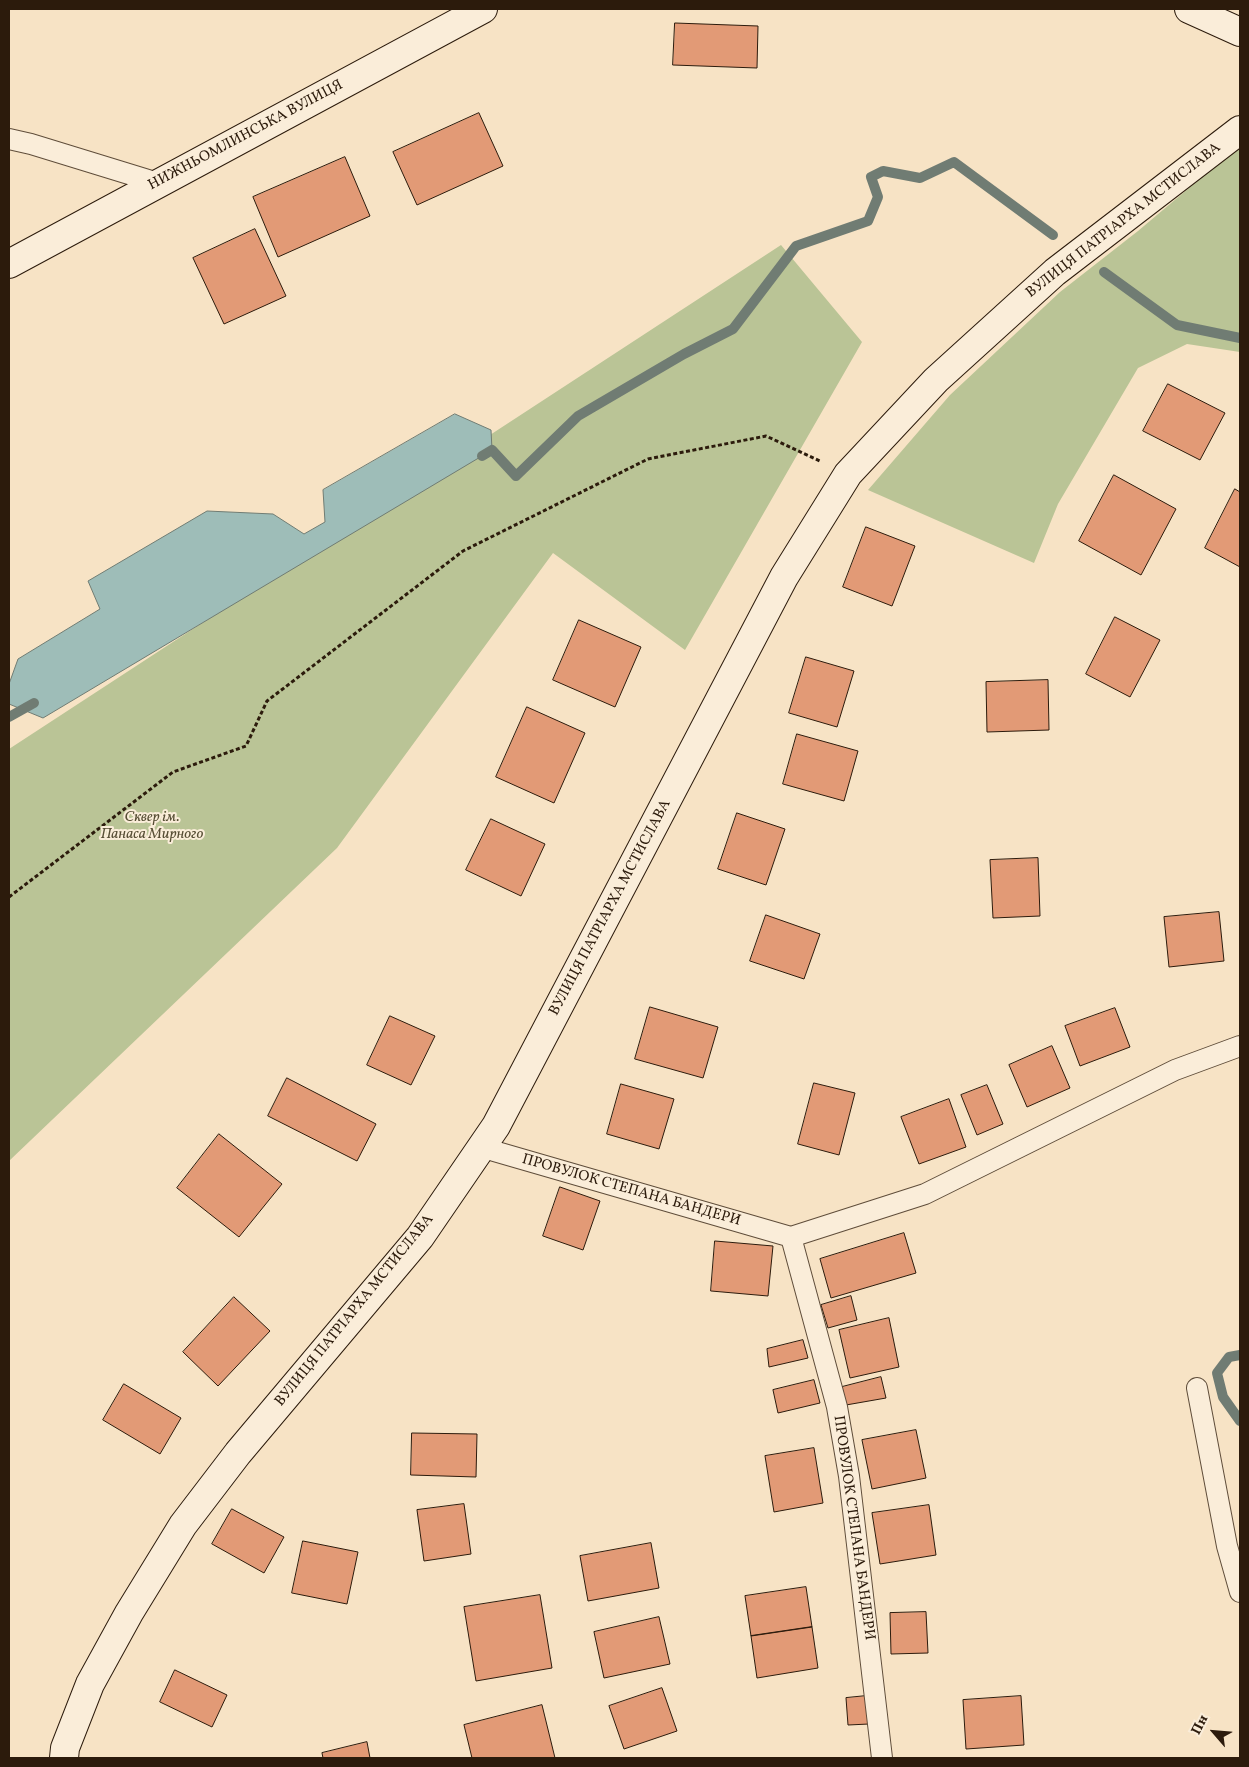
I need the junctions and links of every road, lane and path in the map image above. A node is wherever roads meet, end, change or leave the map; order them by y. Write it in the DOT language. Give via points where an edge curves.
graph roads {
  1 [pos="483,9"];
  2 [pos="1189,9"];
  3 [pos="1240,32"];
  4 [pos="1240,130"];
  5 [pos="9,139"];
  6 [pos="158,183"];
  7 [pos="9,264"];
  8 [pos="848,474"];
  9 [pos="9,897"];
  10 [pos="1240,1046"];
  11 [pos="480,1147"];
  12 [pos="791,1237"];
  13 [pos="1197,1388"];
  14 [pos="1240,1592"];
  15 [pos="64,1758"];
  16 [pos="882,1758"];
  1 -- 6 [label="main road, НИЖНЬОМЛИНСЬКА ВУЛИЦЯ"];
  2 -- 3 [label="main road"];
  4 -- 8 [label="main road, ВУЛИЦЯ ПАТРІАРХА МСТИСЛАВА" via="1055,272 936,380"];
  5 -- 6 [label="lane"];
  6 -- 7 [label="main road, НИЖНЬОМЛИНСЬКА ВУЛИЦЯ"];
  8 -- 9 [label="path" via="766,436 648,459 464,551 267,701 246,746 173,772"];
  8 -- 11 [label="main road, ВУЛИЦЯ ПАТРІАРХА МСТИСЛАВА" via="784,578 496,1126"];
  10 -- 12 [label="lane" via="1175,1070 925,1194"];
  11 -- 12 [label="lane, ПРОВУЛОК СТЕПАНА БАНДЕРИ"];
  11 -- 15 [label="main road, ВУЛИЦЯ ПАТРІАРХА МСТИСЛАВА" via="420,1237 238,1452 183,1525 90,1684"];
  12 -- 16 [label="lane, ПРОВУЛОК СТЕПАНА БАНДЕРИ" via="837,1407 849,1476"];
  13 -- 14 [label="lane" via="1227,1546"];
}
